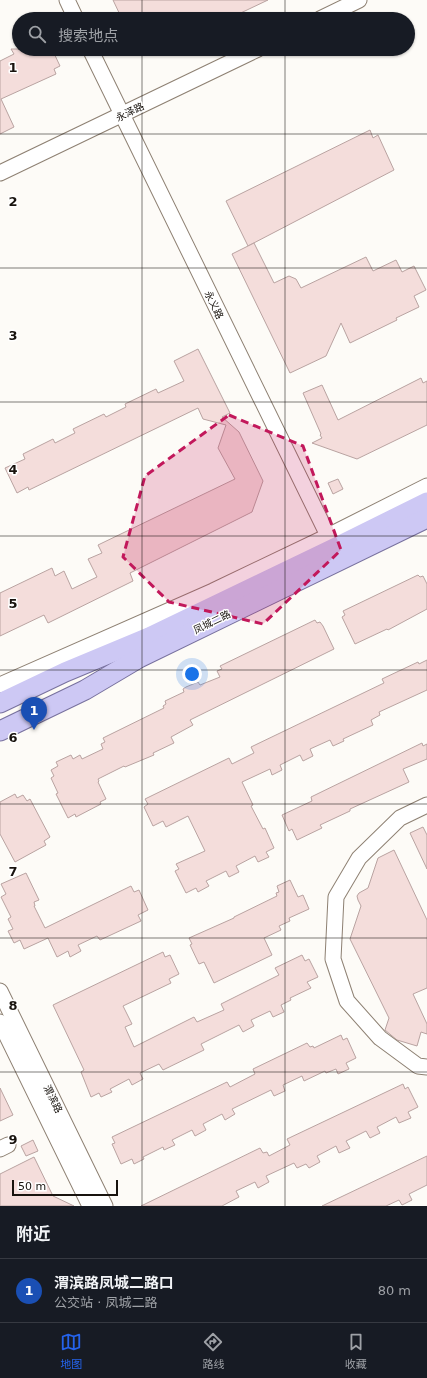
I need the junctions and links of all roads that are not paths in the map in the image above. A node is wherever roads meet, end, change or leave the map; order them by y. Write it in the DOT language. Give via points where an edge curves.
graph roads {
  1 [pos="67,0"];
  2 [pos="359,0"];
  3 [pos="73,12"];
  4 [pos="334,12"];
  5 [pos="93,56"];
  6 [pos="244,56"];
  7 [pos="122,116"];
  8 [pos="0,173"];
  9 [pos="427,486"];
  10 [pos="427,502"];
  11 [pos="427,518"];
  12 [pos="334,548"];
  13 [pos="0,685"];
  14 [pos="0,704"];
  15 [pos="0,731"];
  16 [pos="427,805"];
  17 [pos="0,991"];
  18 [pos="0,1022"];
  19 [pos="427,1067"];
  20 [pos="90,1206"];
  21 [pos="105,1206"];
  1 -- 3 [label="street"];
  2 -- 4 [label="street"];
  5 -- 7 [label="street, 永义路"];
  6 -- 7 [label="street, 永泽路"];
  7 -- 8 [label="street, 永泽路"];
  7 -- 12 [label="street, 永义路"];
  9 -- 12 [label="street"];
  10 -- 12 [label="main road, 凤城二路"];
  11 -- 12 [label="main road, 凤城二路"];
  12 -- 13 [label="street" via="213,591"];
  12 -- 14 [label="main road, 凤城二路" via="149,637 65,672"];
  12 -- 15 [label="main road, 凤城二路" via="85,690"];
  16 -- 19 [label="street" via="400,818 360,858 336,897 333,959 347,1001 380,1038 418,1066"];
  17 -- 21 [label="street, 渭滨路"];
  18 -- 20 [label="street, 渭滨路"];
}
